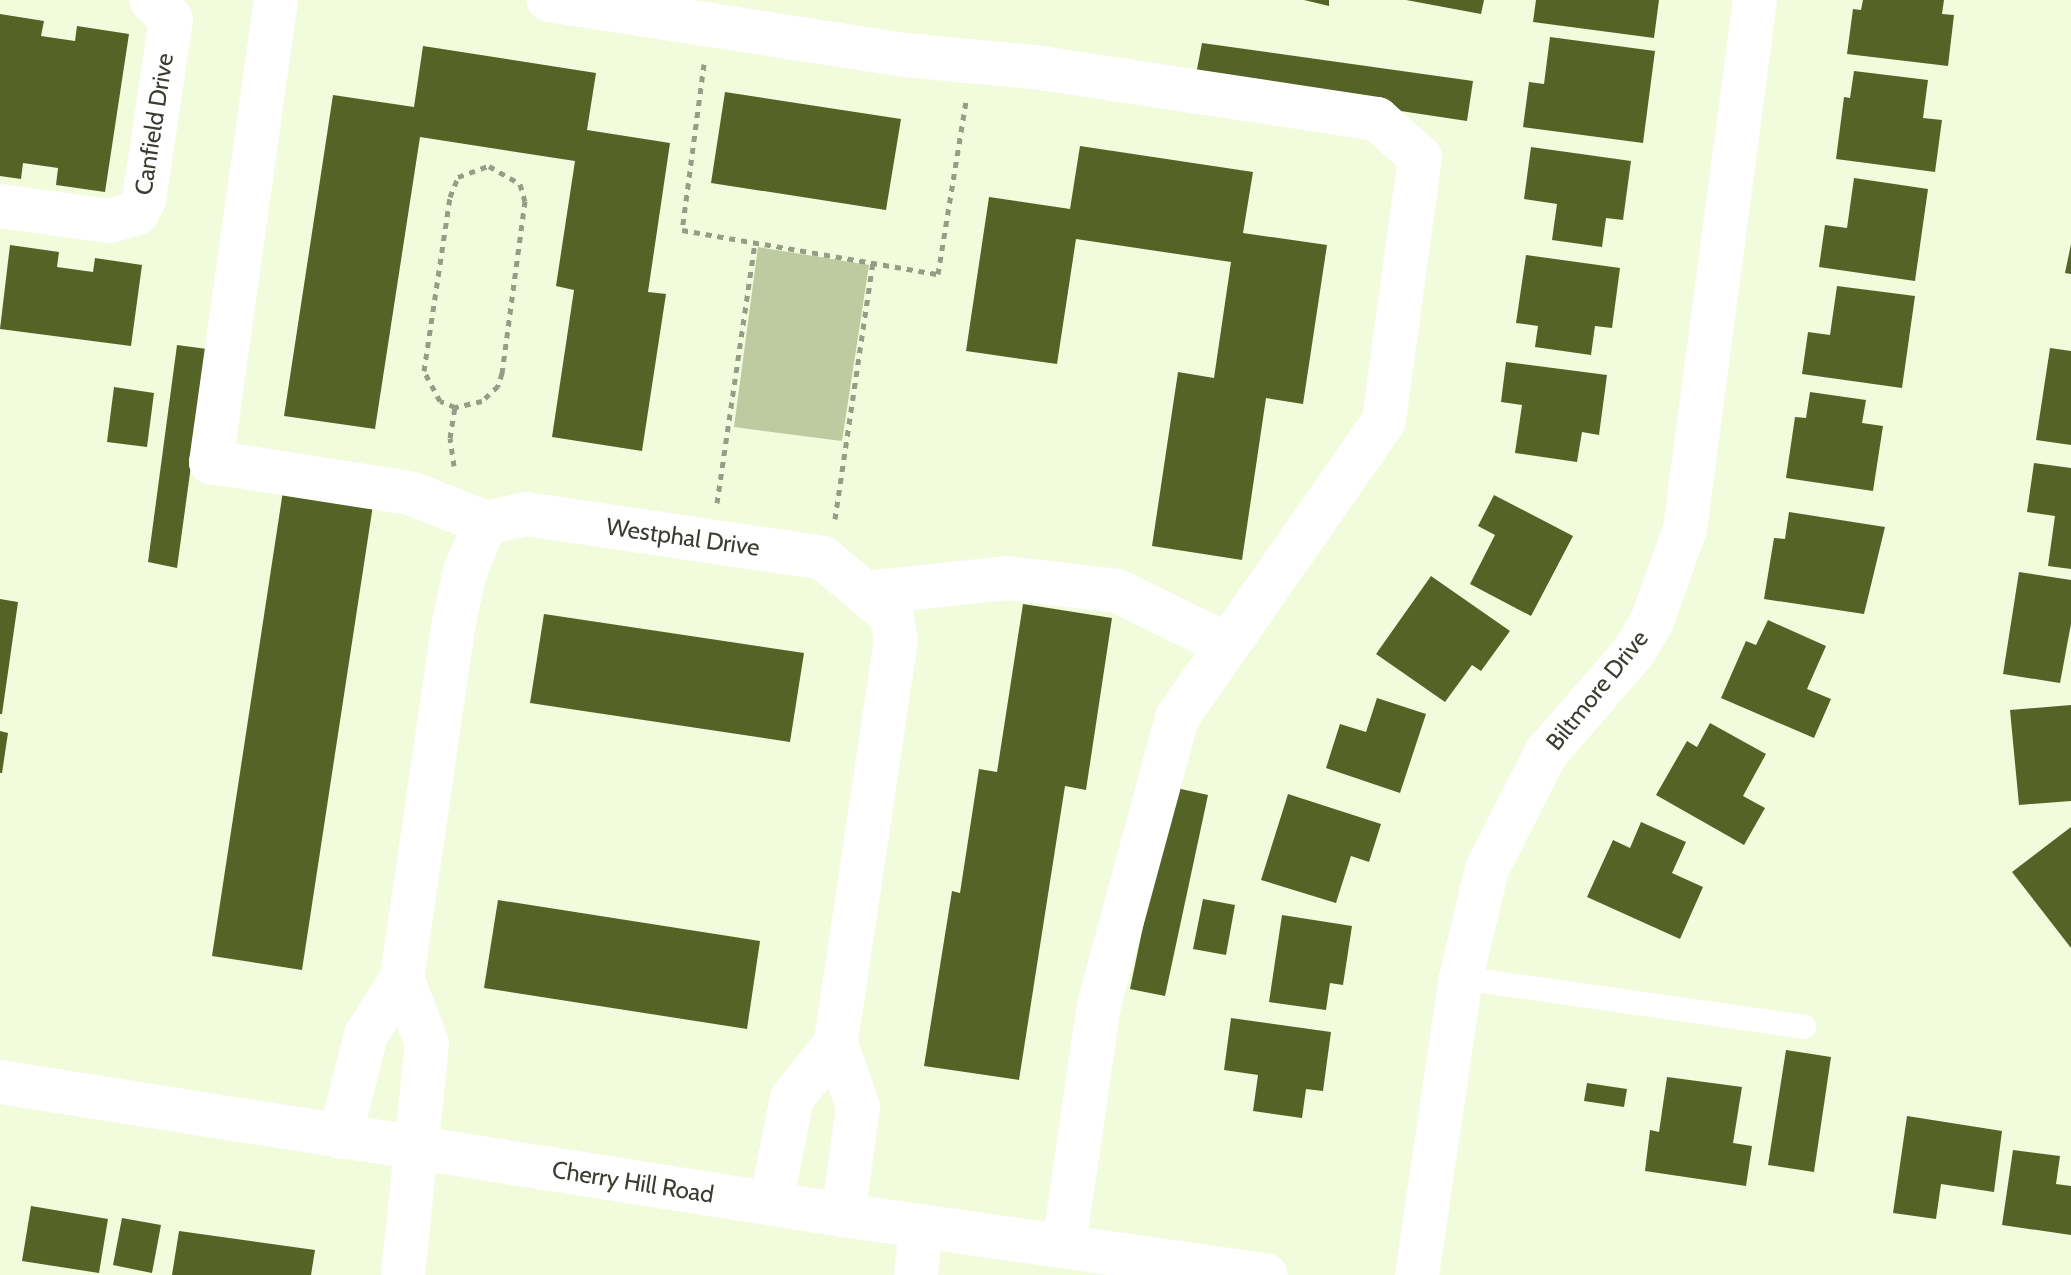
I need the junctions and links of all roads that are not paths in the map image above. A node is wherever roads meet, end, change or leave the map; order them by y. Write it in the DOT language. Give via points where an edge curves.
graph roads {
  1 [pos="151,0"];
  2 [pos="276,0"];
  3 [pos="549,0"];
  4 [pos="1755,0"];
  5 [pos="0,206"];
  6 [pos="486,523"];
  7 [pos="865,593"];
  8 [pos="1228,645"];
  9 [pos="402,978"];
  10 [pos="1461,978"];
  11 [pos="1805,1027"];
  12 [pos="836,1043"];
  13 [pos="0,1082"];
  14 [pos="340,1137"];
  15 [pos="417,1149"];
  16 [pos="771,1203"];
  17 [pos="843,1215"];
  18 [pos="921,1227"];
  19 [pos="1064,1245"];
  20 [pos="403,1275"];
  21 [pos="916,1275"];
  22 [pos="1266,1275"];
  23 [pos="1417,1275"];
  1 -- 5 [label="street, Canfield Drive" via="171,19 144,200 137,213 109,221"];
  2 -- 6 [label="street" via="211,462 410,493"];
  3 -- 8 [label="street" via="1377,119 1420,157 1384,421"];
  4 -- 10 [label="street, Biltmore Drive" via="1691,488 1673,570 1633,653 1546,753 1507,821 1487,869"];
  6 -- 7 [label="street, Westphal Drive" via="526,514 823,558"];
  6 -- 9 [label="street" via="465,571 454,622"];
  7 -- 8 [label="street" via="1007,578 1117,591"];
  7 -- 12 [label="street, Westphal Drive" via="892,616 896,640"];
  8 -- 19 [label="street" via="1177,718 1099,1005"];
  9 -- 14 [label="street" via="366,1035"];
  9 -- 15 [label="street" via="427,1043"];
  10 -- 11 [label="lane"];
  10 -- 23 [label="street, Biltmore Drive"];
  12 -- 16 [label="street" via="792,1098"];
  12 -- 17 [label="street, Westphal Drive" via="858,1107"];
  13 -- 14 [label="street, Cherry Hill Road"];
  14 -- 15 [label="street, Cherry Hill Road"];
  15 -- 16 [label="street, Cherry Hill Road"];
  15 -- 20 [label="street"];
  16 -- 17 [label="street, Cherry Hill Road"];
  17 -- 18 [label="street, Cherry Hill Road"];
  18 -- 19 [label="street, Cherry Hill Road"];
  18 -- 21 [label="street"];
  19 -- 22 [label="street, Cherry Hill Road"];
}
